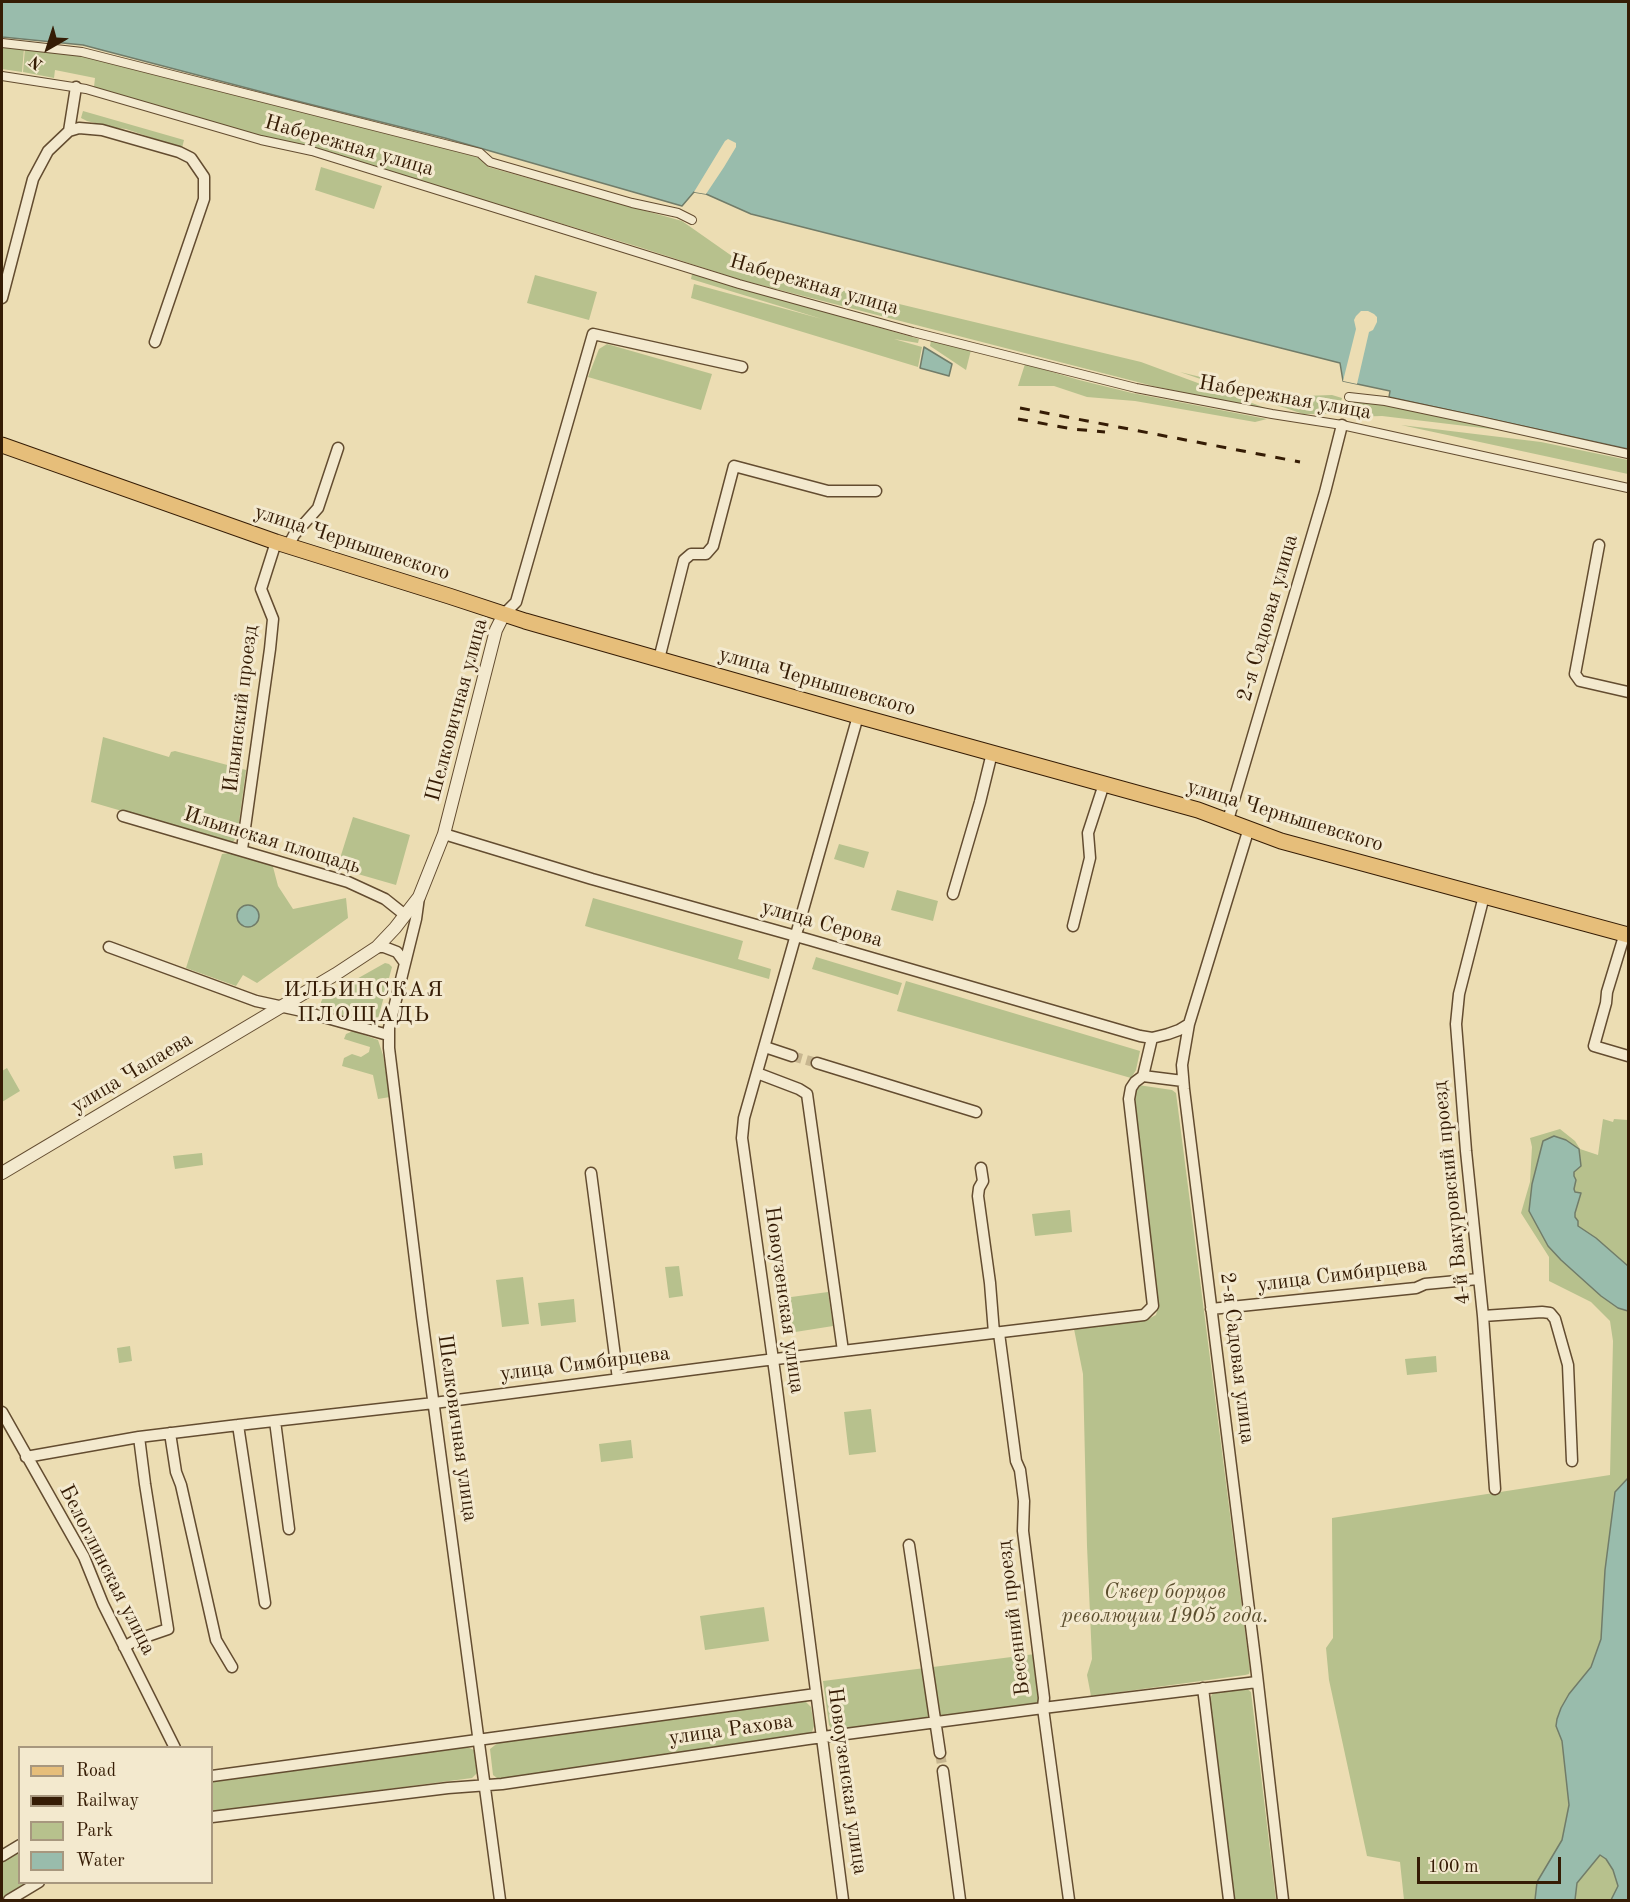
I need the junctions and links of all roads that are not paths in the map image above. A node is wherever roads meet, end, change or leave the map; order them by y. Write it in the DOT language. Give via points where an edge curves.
graph roads {
  1 [pos="2,43"];
  2 [pos="2,75"];
  3 [pos="76,87"];
  4 [pos="69,131"];
  5 [pos="692,220"];
  6 [pos="2,298"];
  7 [pos="155,342"];
  8 [pos="742,367"];
  9 [pos="1349,397"];
  10 [pos="1342,425"];
  11 [pos="2,445"];
  12 [pos="338,448"];
  13 [pos="1629,454"];
  14 [pos="1629,488"];
  15 [pos="876,491"];
  16 [pos="282,544"];
  17 [pos="1599,545"];
  18 [pos="504,614"];
  19 [pos="658,660"];
  20 [pos="1629,692"];
  21 [pos="858,716"];
  22 [pos="992,753"];
  23 [pos="1104,783"];
  24 [pos="123,816"];
  25 [pos="1228,820"];
  26 [pos="1249,828"];
  27 [pos="444,834"];
  28 [pos="242,849"];
  29 [pos="953,894"];
  30 [pos="1484,896"];
  31 [pos="419,897"];
  32 [pos="405,915"];
  33 [pos="1073,926"];
  34 [pos="1627,934"];
  35 [pos="796,937"];
  36 [pos="109,946"];
  37 [pos="376,947"];
  38 [pos="405,963"];
  39 [pos="281,1006"];
  40 [pos="1189,1024"];
  41 [pos="388,1035"];
  42 [pos="1152,1038"];
  43 [pos="765,1047"];
  44 [pos="792,1056"];
  45 [pos="1629,1056"];
  46 [pos="817,1063"];
  47 [pos="757,1073"];
  48 [pos="1143,1076"];
  49 [pos="1183,1081"];
  50 [pos="976,1112"];
  51 [pos="981,1168"];
  52 [pos="2,1173"];
  53 [pos="591,1173"];
  54 [pos="1478,1279"];
  55 [pos="1211,1309"];
  56 [pos="1484,1316"];
  57 [pos="996,1333"];
  58 [pos="843,1351"];
  59 [pos="772,1359"];
  60 [pos="618,1379"];
  61 [pos="434,1403"];
  62 [pos="2,1412"];
  63 [pos="275,1421"];
  64 [pos="238,1425"];
  65 [pos="170,1433"];
  66 [pos="139,1437"];
  67 [pos="27,1457"];
  68 [pos="1572,1461"];
  69 [pos="1496,1490"];
  70 [pos="290,1528"];
  71 [pos="909,1545"];
  72 [pos="265,1604"];
  73 [pos="124,1647"];
  74 [pos="232,1667"];
  75 [pos="1257,1682"];
  76 [pos="1203,1688"];
  77 [pos="816,1694"];
  78 [pos="1043,1708"];
  79 [pos="936,1722"];
  80 [pos="823,1737"];
  81 [pos="480,1739"];
  82 [pos="173,1746"];
  83 [pos="940,1753"];
  84 [pos="943,1772"];
  85 [pos="213,1776"];
  86 [pos="485,1784"];
  87 [pos="213,1817"];
  88 [pos="18,1846"];
  89 [pos="2,1856"];
  90 [pos="36,1884"];
  91 [pos="9,1900"];
  92 [pos="500,1900"];
  93 [pos="843,1900"];
  94 [pos="960,1900"];
  95 [pos="1069,1900"];
  96 [pos="1229,1900"];
  97 [pos="1283,1900"];
  1 -- 5 [label="street" via="82,52 480,153 490,162"];
  2 -- 3 [label="street, Набережная улица"];
  3 -- 4 [label="street"];
  3 -- 10 [label="street, Набережная улица" via="312,151 739,284 913,332 1136,388"];
  4 -- 6 [label="street" via="38,167"];
  4 -- 7 [label="street" via="102,130 179,152 192,158 204,177 204,198"];
  8 -- 18 [label="street, Шелковичная улица" via="593,334 516,602"];
  9 -- 13 [label="street" via="1480,420"];
  10 -- 14 [label="street, Набережная улица"];
  10 -- 25 [label="street, 2-я Садовая улица"];
  11 -- 16 [label="main road, улица Чернышевского"];
  12 -- 16 [label="street, Ильинский проезд" via="318,508"];
  15 -- 19 [label="street" via="828,491 734,466 713,546 706,554 691,554 684,560"];
  16 -- 18 [label="main road, улица Чернышевского"];
  16 -- 28 [label="street, Ильинский проезд" via="261,589 273,619"];
  17 -- 20 [label="street" via="1575,674 1580,681"];
  18 -- 19 [label="main road, улица Чернышевского"];
  18 -- 27 [label="street, Шелковичная улица" via="496,630"];
  19 -- 21 [label="main road, улица Чернышевского"];
  21 -- 22 [label="main road, улица Чернышевского"];
  21 -- 35 [label="street, Новоузенская улица"];
  22 -- 23 [label="main road, улица Чернышевского"];
  22 -- 29 [label="street"];
  23 -- 25 [label="main road, улица Чернышевского"];
  23 -- 33 [label="street" via="1088,833 1090,858"];
  24 -- 28 [label="street, Ильинская площадь"];
  25 -- 26 [label="main road, улица Чернышевского"];
  26 -- 30 [label="main road, улица Чернышевского" via="1281,841"];
  26 -- 40 [label="street, 2-я Садовая улица"];
  27 -- 31 [label="street, Шелковичная улица"];
  27 -- 35 [label="street, улица Серова"];
  28 -- 32 [label="street, Ильинская площадь" via="348,882 385,899"];
  30 -- 34 [label="main road, улица Чернышевского"];
  30 -- 54 [label="street, 4-й Вакуровский проезд" via="1459,994 1456,1024"];
  31 -- 32 [label="street"];
  31 -- 38 [label="street, Шелковичная улица"];
  32 -- 37 [label="street"];
  34 -- 45 [label="street" via="1594,1046"];
  35 -- 42 [label="street, улица Серова"];
  35 -- 43 [label="street, Новоузенская улица"];
  36 -- 39 [label="street" via="256,1001"];
  37 -- 38 [label="street" via="397,952"];
  37 -- 39 [label="street"];
  38 -- 41 [label="street, Шелковичная улица"];
  39 -- 41 [label="street"];
  39 -- 52 [label="street, улица Чапаева"];
  40 -- 42 [label="street"];
  40 -- 49 [label="street, 2-я Садовая улица"];
  41 -- 61 [label="street, Шелковичная улица"];
  42 -- 48 [label="street"];
  43 -- 44 [label="street"];
  43 -- 47 [label="street, Новоузенская улица"];
  46 -- 50 [label="street"];
  47 -- 58 [label="street" via="807,1094"];
  47 -- 59 [label="street, Новоузенская улица" via="742,1138"];
  48 -- 49 [label="street"];
  48 -- 57 [label="street, улица Симбирцева" via="1131,1088 1129,1099 1153,1306 1144,1316"];
  49 -- 55 [label="street, 2-я Садовая улица"];
  51 -- 57 [label="street, Весенний проезд" via="983,1181 978,1196"];
  53 -- 60 [label="street"];
  54 -- 55 [label="street, улица Симбирцева"];
  54 -- 56 [label="street, 4-й Вакуровский проезд"];
  55 -- 75 [label="street, 2-я Садовая улица"];
  56 -- 68 [label="street" via="1542,1312 1555,1319 1568,1365"];
  56 -- 69 [label="street, 4-й Вакуровский проезд"];
  57 -- 58 [label="street, улица Симбирцева"];
  57 -- 78 [label="street, Весенний проезд" via="1024,1501 1023,1531"];
  58 -- 59 [label="street, улица Симбирцева"];
  59 -- 60 [label="street, улица Симбирцева"];
  59 -- 77 [label="street, Новоузенская улица"];
  60 -- 61 [label="street, улица Симбирцева"];
  61 -- 63 [label="street, улица Симбирцева"];
  61 -- 81 [label="street, Шелковичная улица"];
  62 -- 67 [label="street, Белоглинская улица"];
  63 -- 64 [label="street, улица Симбирцева"];
  63 -- 70 [label="street"];
  64 -- 65 [label="street, улица Симбирцева"];
  64 -- 72 [label="street"];
  65 -- 66 [label="street, улица Симбирцева"];
  65 -- 74 [label="street" via="216,1640"];
  66 -- 67 [label="street, улица Симбирцева"];
  66 -- 73 [label="street" via="168,1629"];
  67 -- 73 [label="street, Белоглинская улица" via="84,1557"];
  71 -- 79 [label="street"];
  73 -- 82 [label="street, Белоглинская улица"];
  75 -- 76 [label="street, улица Рахова"];
  75 -- 97 [label="street, 2-я Садовая улица"];
  76 -- 78 [label="street, улица Рахова"];
  76 -- 96 [label="street"];
  77 -- 80 [label="street, Новоузенская улица"];
  77 -- 81 [label="street, улица Рахова"];
  78 -- 79 [label="street, улица Рахова"];
  78 -- 95 [label="street, Весенний проезд"];
  79 -- 80 [label="street, улица Рахова"];
  79 -- 83 [label="street"];
  80 -- 86 [label="street, улица Рахова"];
  80 -- 93 [label="street, Новоузенская улица"];
  81 -- 85 [label="street, улица Рахова"];
  81 -- 86 [label="street, Шелковичная улица"];
  84 -- 94 [label="street"];
  86 -- 87 [label="street, улица Рахова"];
  86 -- 92 [label="street, Шелковичная улица"];
  88 -- 89 [label="street"];
  90 -- 91 [label="street"];
}
